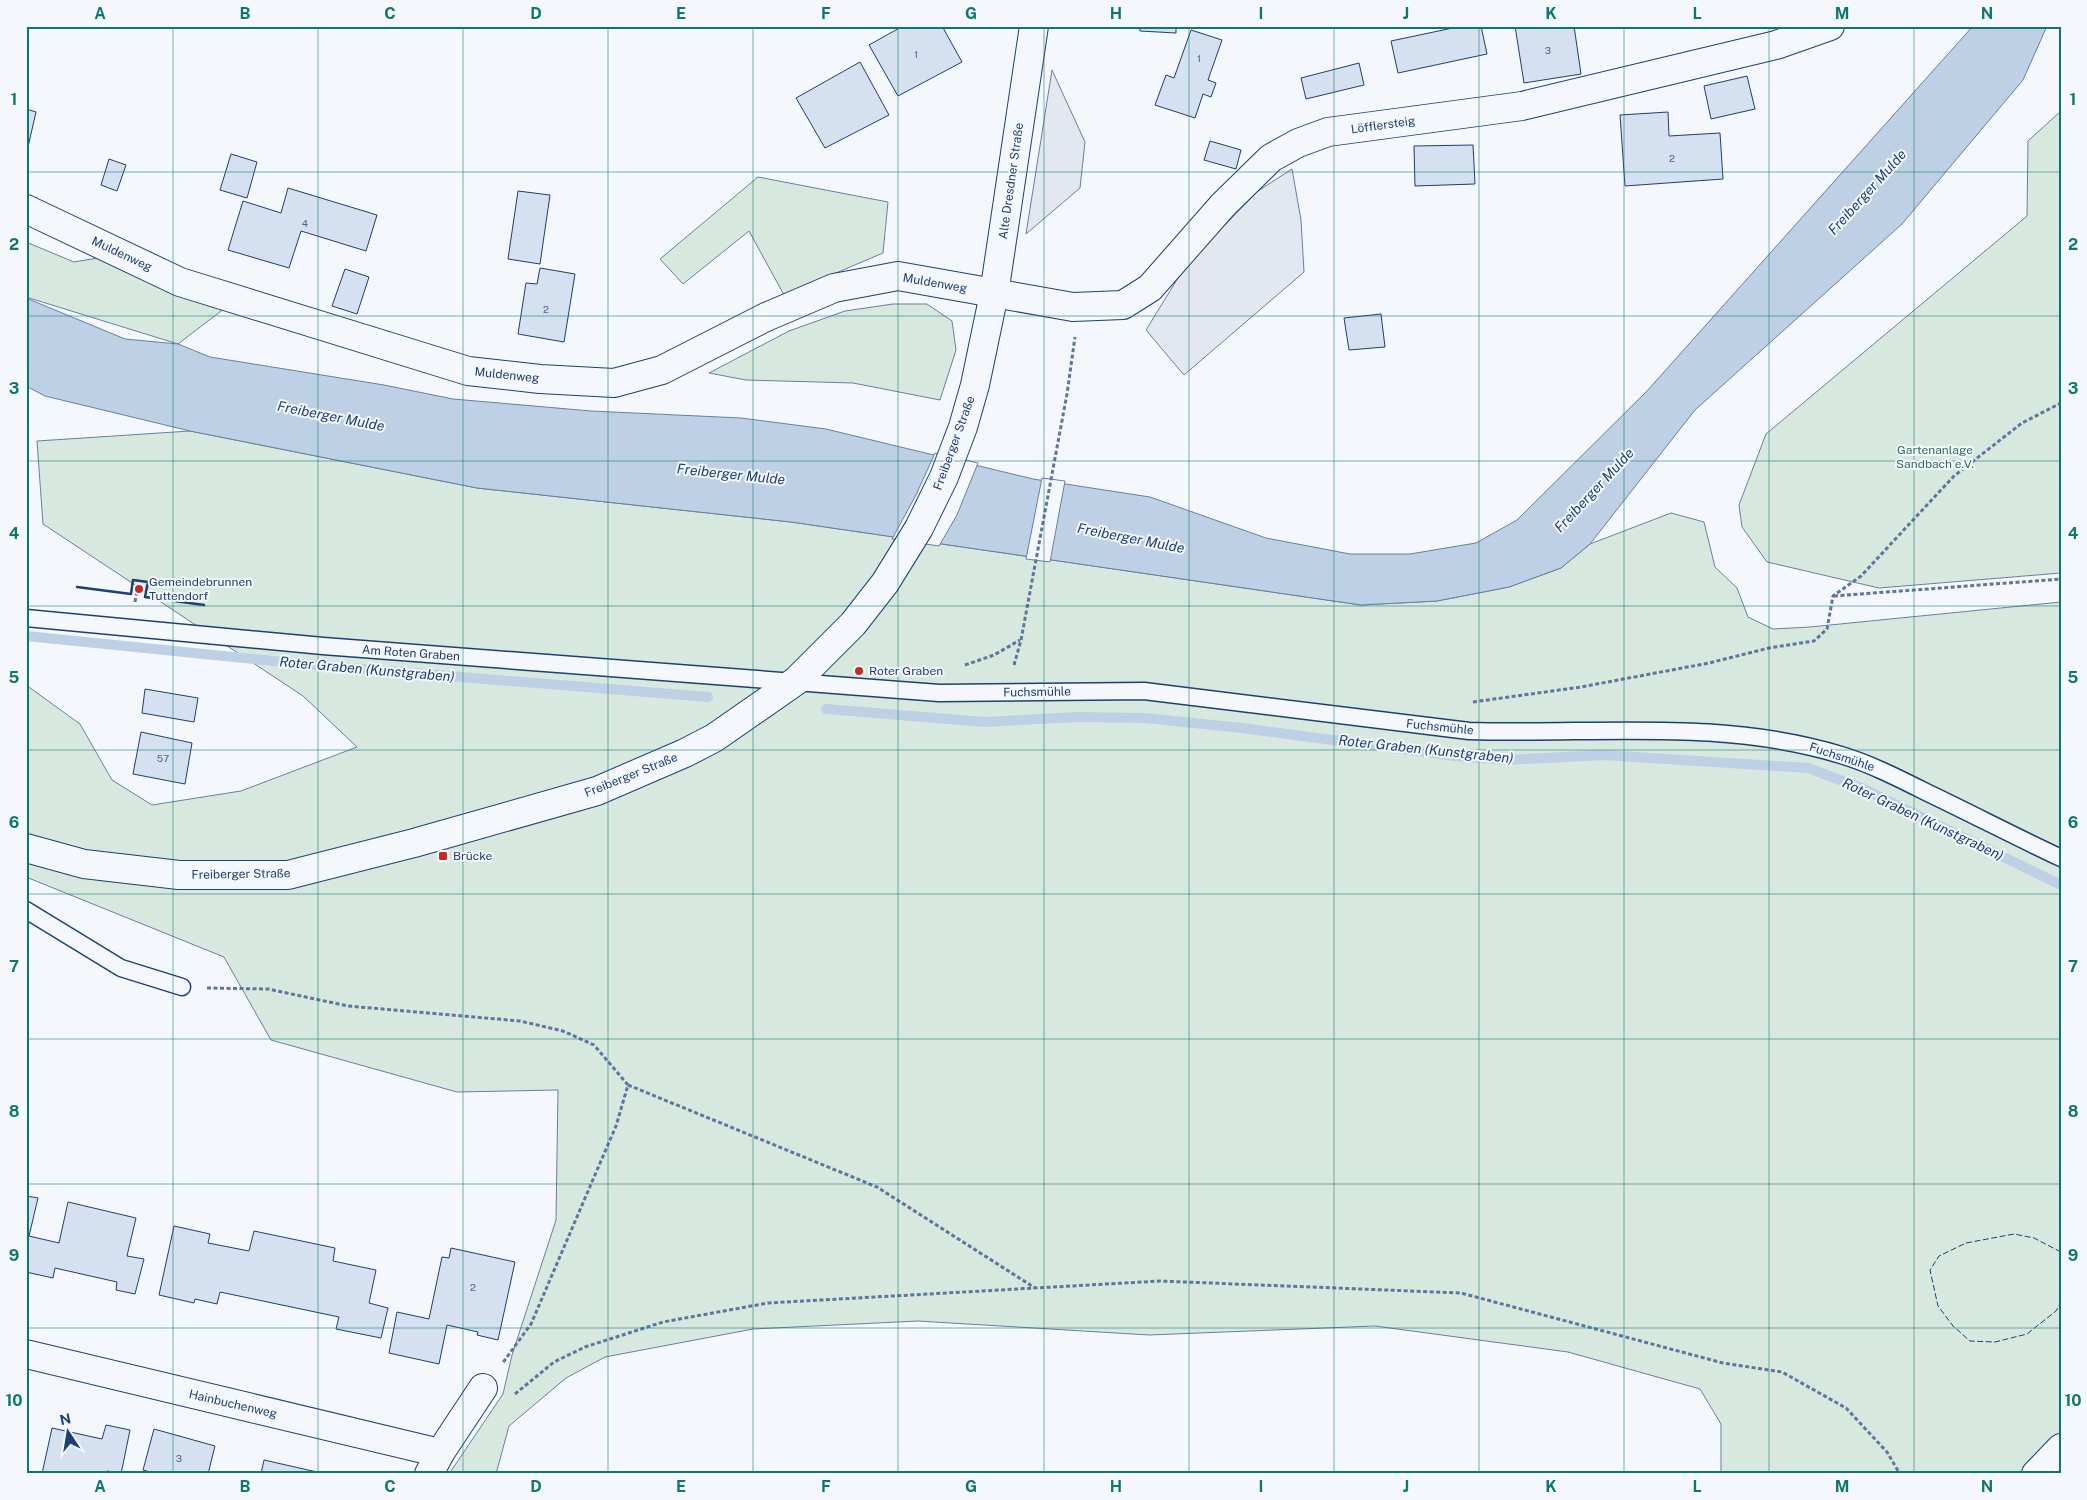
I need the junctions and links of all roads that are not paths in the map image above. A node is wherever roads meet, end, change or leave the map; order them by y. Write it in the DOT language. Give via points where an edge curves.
graph roads {
  1 [pos="1034,26"];
  2 [pos="1830,26"];
  3 [pos="26,209"];
  4 [pos="994,294"];
  5 [pos="987,336"];
  6 [pos="26,618"];
  7 [pos="796,681"];
  8 [pos="26,848"];
  9 [pos="2061,858"];
  10 [pos="26,910"];
  11 [pos="182,987"];
  12 [pos="26,1354"];
  13 [pos="477,1398"];
  14 [pos="2061,1448"];
  15 [pos="435,1463"];
  16 [pos="2036,1474"];
  1 -- 4 [label="street, Alte Dresdner Straße"];
  2 -- 4 [label="street, Löfflersteig" via="1776,45 1522,106 1328,132 1271,158 1223,205 1150,288 1123,305 1073,307"];
  3 -- 4 [label="street, Muldenweg" via="180,282 468,371 540,379 614,383 662,370 766,317 843,286 898,276"];
  4 -- 5 [label="street, Alte Dresdner Straße"];
  5 -- 7 [label="street, Freiberger Straße" via="963,426 944,477 919,528 885,583 854,624"];
  6 -- 7 [label="lane, Am Roten Graben" via="323,646"];
  7 -- 8 [label="street, Freiberger Straße" via="714,738 597,791 288,875 179,875 84,864"];
  7 -- 9 [label="lane, Fuchsmühle" via="939,693 1144,691 1469,731 1718,732 1796,743 1843,755 1888,773"];
  10 -- 11 [label="lane" via="121,968"];
  12 -- 15 [label="street, Hainbuchenweg"];
  13 -- 15 [label="street"];
  14 -- 16 [label="street"];
}
